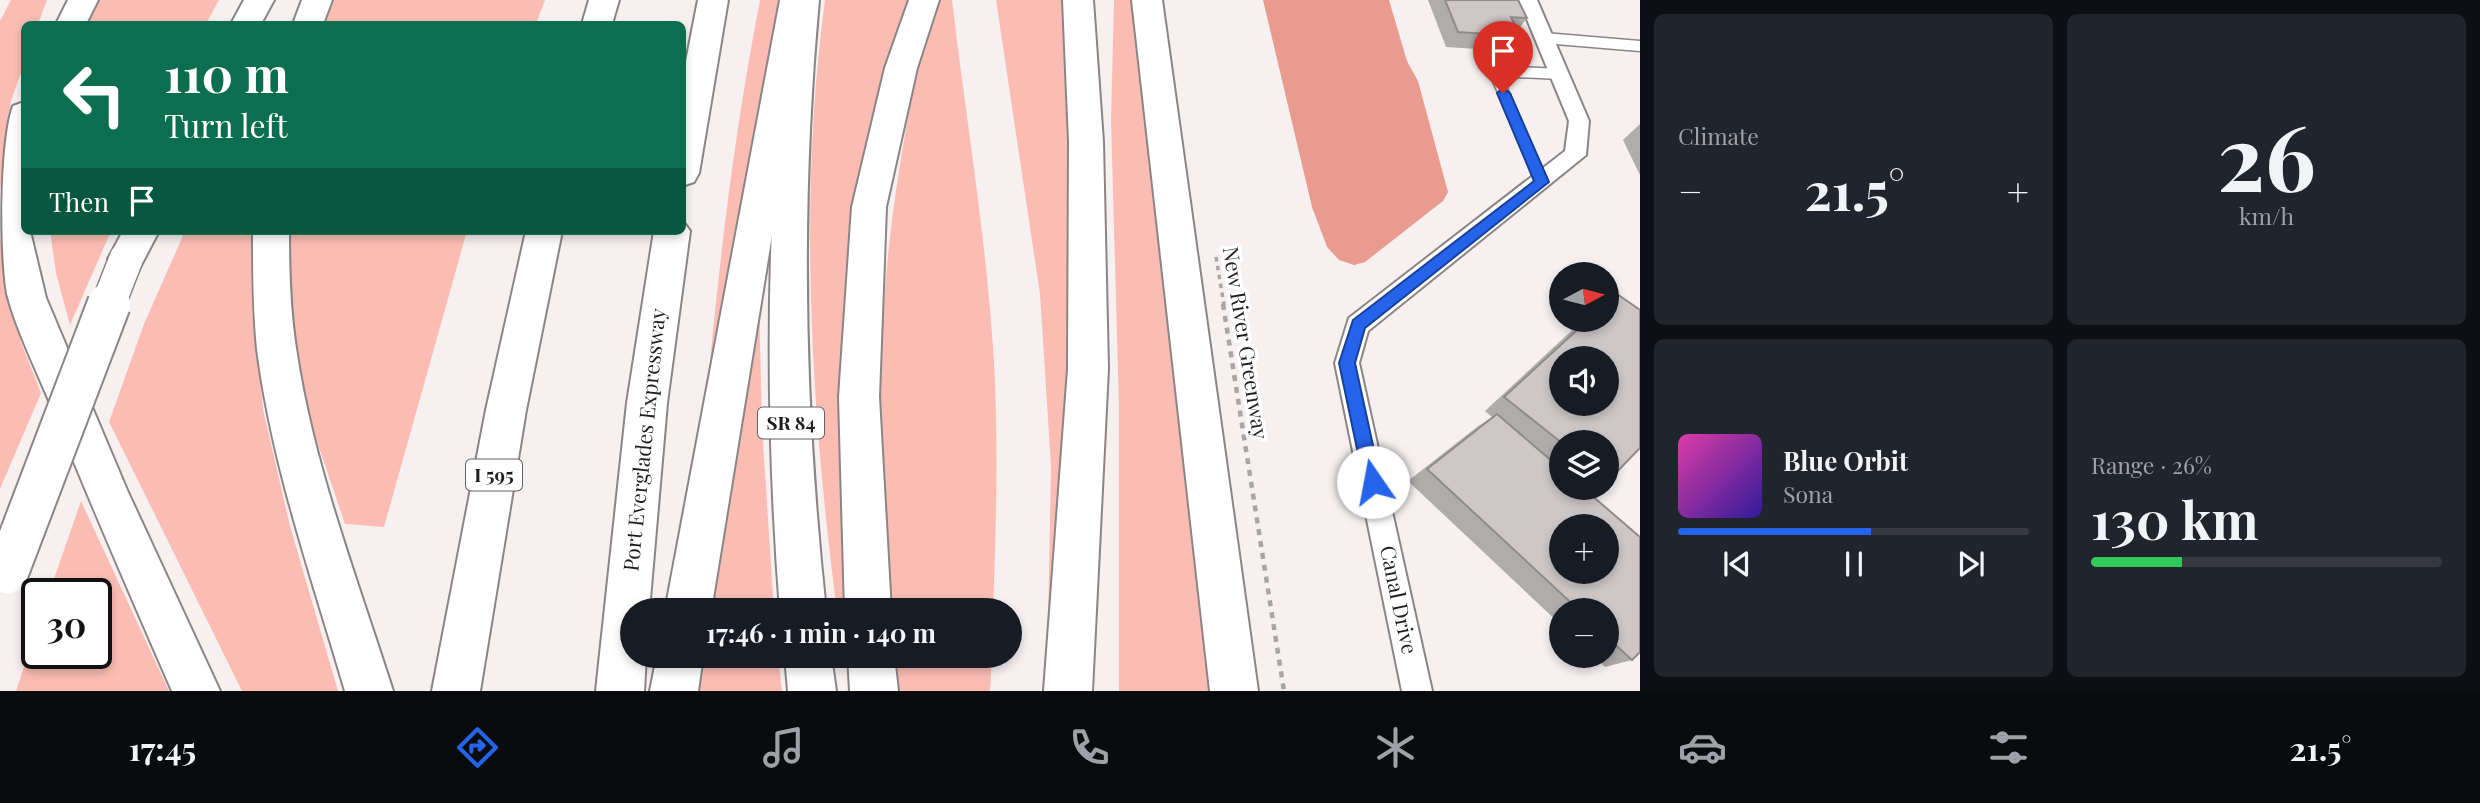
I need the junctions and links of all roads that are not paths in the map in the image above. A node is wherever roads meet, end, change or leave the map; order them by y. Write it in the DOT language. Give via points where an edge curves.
graph roads {
  1 [pos="56,0"];
  2 [pos="83,0"];
  3 [pos="239,0"];
  4 [pos="259,0"];
  5 [pos="317,0"];
  6 [pos="713,0"];
  7 [pos="795,0"];
  8 [pos="804,0"];
  9 [pos="924,0"];
  10 [pos="1078,0"];
  11 [pos="1102,0"];
  12 [pos="1147,0"];
  13 [pos="1528,0"];
  14 [pos="49,21"];
  15 [pos="72,21"];
  16 [pos="230,21"];
  17 [pos="248,21"];
  18 [pos="309,21"];
  19 [pos="1544,38"];
  20 [pos="1640,46"];
  21 [pos="1560,74"];
  22 [pos="21,132"];
  23 [pos="1086,142"];
  24 [pos="686,151"];
  25 [pos="1542,182"];
  26 [pos="271,235"];
  27 [pos="543,235"];
  28 [pos="671,235"];
  29 [pos="135,241"];
  30 [pos="4,582"];
  31 [pos="690,598"];
  32 [pos="802,598"];
  33 [pos="867,598"];
  34 [pos="678,668"];
  35 [pos="809,668"];
  36 [pos="872,668"];
  37 [pos="196,691"];
  38 [pos="369,691"];
  39 [pos="456,691"];
  40 [pos="620,691"];
  41 [pos="674,691"];
  42 [pos="812,691"];
  43 [pos="874,691"];
  44 [pos="1068,691"];
  45 [pos="1234,691"];
  46 [pos="1417,691"];
  1 -- 14 [label="main road"];
  2 -- 15 [label="main road"];
  3 -- 16 [label="main road"];
  4 -- 17 [label="main road"];
  5 -- 18 [label="main road"];
  6 -- 24 [label="main road"];
  7 -- 31 [label="main road"];
  8 -- 32 [label="main road, SR 84" via="791,122 787,234 788,373"];
  9 -- 33 [label="main road" via="901,68 869,207 859,397"];
  10 -- 23 [label="main road"];
  11 -- 23 [label="main road"];
  12 -- 45 [label="main road"];
  13 -- 19 [label="street, Canal Drive"];
  19 -- 20 [label="lane"];
  19 -- 21 [label="street, Canal Drive"];
  21 -- 25 [label="street, Canal Drive" via="1579,121 1575,155"];
  21 -- 25 [label="lane" via="1494,71"];
  22 -- 37 [label="main road" via="13,171 12,236 27,298 110,500"];
  23 -- 44 [label="main road" via="1088,369"];
  25 -- 46 [label="street, Canal Drive" via="1358,325 1347,363"];
  26 -- 38 [label="main road" via="271,304 281,382"];
  27 -- 39 [label="main road, I 595" via="518,345"];
  28 -- 40 [label="main road, Port Everglades Expressway" via="639,465"];
  29 -- 30 [label="main road, bridge"];
  34 -- 41 [label="main road"];
  35 -- 42 [label="main road"];
  36 -- 43 [label="main road"];
}
